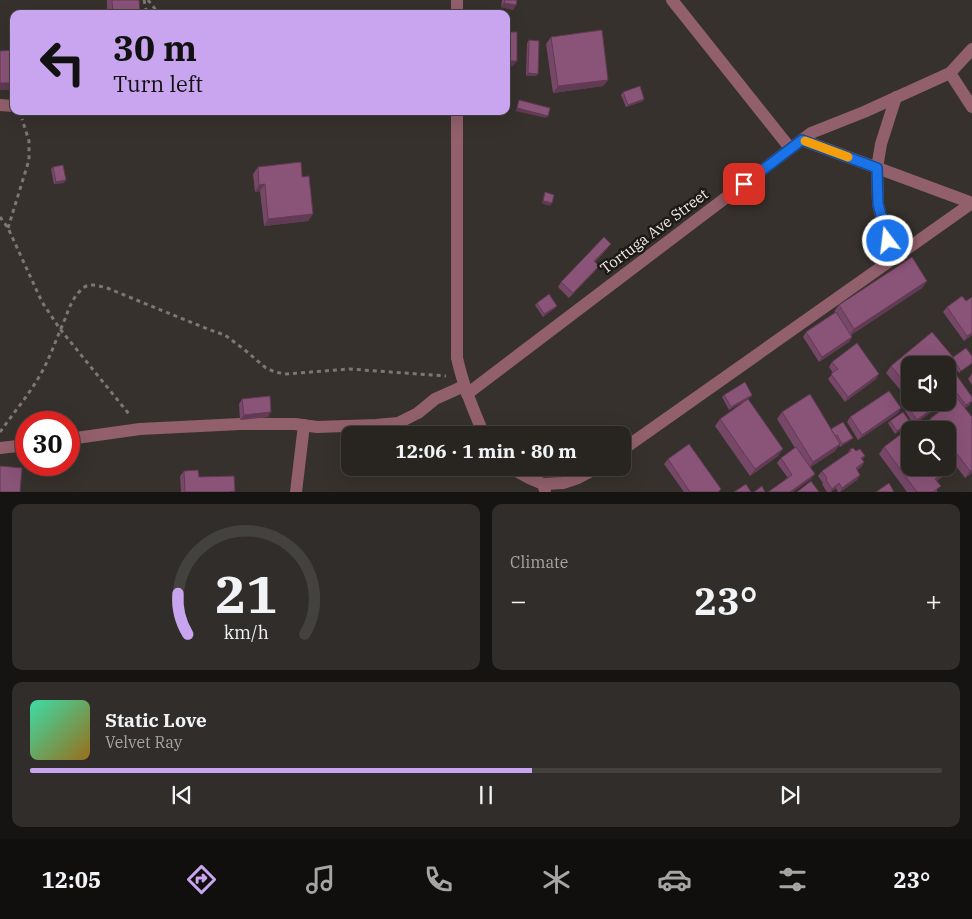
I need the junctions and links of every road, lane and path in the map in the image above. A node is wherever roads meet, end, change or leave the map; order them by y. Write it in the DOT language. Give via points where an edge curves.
graph roads {
  1 [pos="146,0"];
  2 [pos="672,0"];
  3 [pos="155,10"];
  4 [pos="972,50"];
  5 [pos="950,73"];
  6 [pos="896,97"];
  7 [pos="972,107"];
  8 [pos="21,115"];
  9 [pos="458,115"];
  10 [pos="802,140"];
  11 [pos="790,148"];
  12 [pos="877,168"];
  13 [pos="972,203"];
  14 [pos="0,217"];
  15 [pos="8,228"];
  16 [pos="892,259"];
  17 [pos="60,329"];
  18 [pos="464,386"];
  19 [pos="304,426"];
  20 [pos="480,426"];
  21 [pos="140,428"];
  22 [pos="0,432"];
  23 [pos="80,437"];
  24 [pos="631,444"];
  25 [pos="15,446"];
  26 [pos="0,448"];
  27 [pos="525,476"];
  28 [pos="582,476"];
  29 [pos="544,488"];
  30 [pos="296,492"];
  1 -- 3 [label="path"];
  2 -- 11 [label="street"];
  4 -- 5 [label="street, Tortuga Ave Street"];
  5 -- 6 [label="street, Tortuga Ave Street"];
  5 -- 7 [label="street"];
  6 -- 10 [label="street, Tortuga Ave Street" via="811,133"];
  6 -- 12 [label="street"];
  8 -- 15 [label="path" via="29,141 29,160"];
  9 -- 18 [label="street" via="457,358"];
  10 -- 11 [label="street, Tortuga Ave Street"];
  10 -- 12 [label="street"];
  11 -- 18 [label="street, Tortuga Ave Street"];
  12 -- 13 [label="street"];
  12 -- 16 [label="street" via="878,204"];
  13 -- 16 [label="street"];
  14 -- 15 [label="path"];
  15 -- 17 [label="path" via="42,302"];
  16 -- 24 [label="street"];
  17 -- 18 [label="path" via="74,298 83,287 94,285 225,335 275,372 349,369"];
  17 -- 21 [label="path"];
  17 -- 22 [label="path" via="32,389"];
  18 -- 19 [label="street, Tortuga Ave Street" via="435,399 398,423"];
  18 -- 20 [label="street"];
  19 -- 21 [label="street, Tortuga Ave Street" via="240,424"];
  19 -- 30 [label="street"];
  21 -- 23 [label="street, Tortuga Ave Street"];
  25 -- 26 [label="street"];
  27 -- 29 [label="street"];
  28 -- 29 [label="street"];
}
